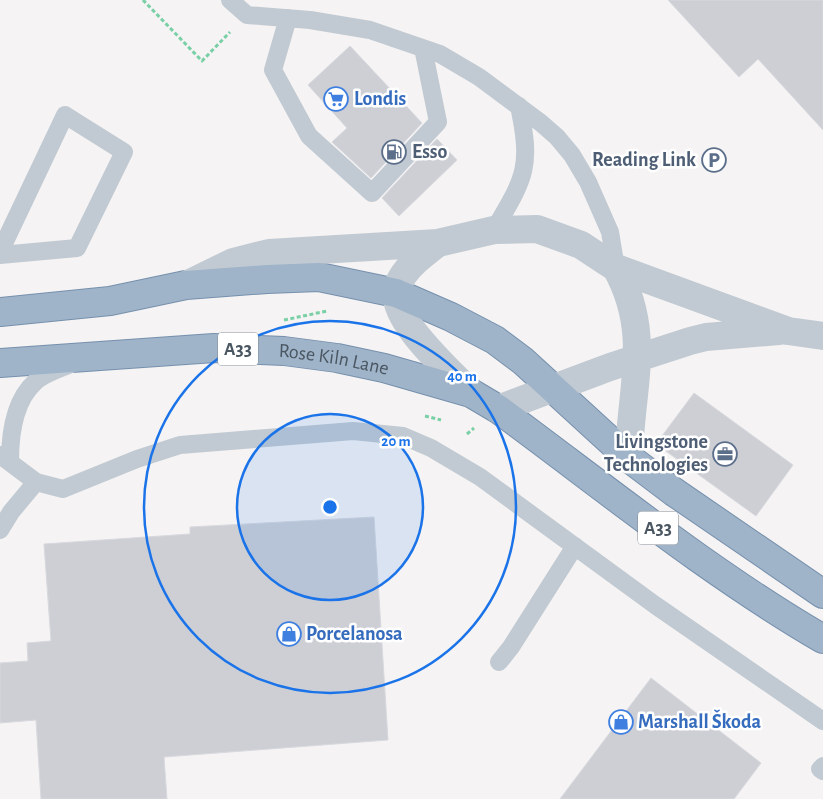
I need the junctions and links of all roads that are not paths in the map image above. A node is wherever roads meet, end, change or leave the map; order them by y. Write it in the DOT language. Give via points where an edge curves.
graph roads {
  1 [pos="230,0"];
  2 [pos="288,18"];
  3 [pos="423,48"];
  4 [pos="519,106"];
  5 [pos="494,230"];
  6 [pos="438,243"];
  7 [pos="0,253"];
  8 [pos="616,268"];
  9 [pos="186,285"];
  10 [pos="396,293"];
  11 [pos="0,312"];
  12 [pos="788,331"];
  13 [pos="823,336"];
  14 [pos="88,357"];
  15 [pos="638,358"];
  16 [pos="0,362"];
  17 [pos="553,388"];
  18 [pos="471,393"];
  19 [pos="498,409"];
  20 [pos="5,458"];
  21 [pos="629,458"];
  22 [pos="36,482"];
  23 [pos="0,530"];
  24 [pos="575,546"];
  25 [pos="823,594"];
  26 [pos="823,639"];
  27 [pos="499,662"];
  28 [pos="823,721"];
  29 [pos="823,766"];
  30 [pos="823,771"];
  1 -- 2 [label="lane" via="247,15"];
  2 -- 3 [label="lane" via="370,30"];
  2 -- 3 [label="lane" via="273,70 309,136 372,193 438,122"];
  3 -- 4 [label="lane" via="479,76"];
  4 -- 5 [label="lane" via="527,154 524,174"];
  4 -- 8 [label="lane" via="557,137 588,182 610,232"];
  5 -- 6 [label="street"];
  5 -- 8 [label="street" via="537,229 560,236 581,245"];
  6 -- 9 [label="street" via="269,253 234,262"];
  6 -- 10 [label="street" via="404,273"];
  7 -- 7 [label="lane" via="64,115 124,152 77,248"];
  8 -- 12 [label="street"];
  8 -- 15 [label="street" via="631,299"];
  9 -- 10 [label="highway, A33" via="319,276"];
  9 -- 11 [label="highway, A33" via="110,301"];
  10 -- 17 [label="highway, A33" via="495,340"];
  10 -- 18 [label="street" via="398,306 410,329"];
  12 -- 13 [label="street"];
  12 -- 15 [label="street" via="706,337"];
  14 -- 16 [label="highway, Rose Kiln Lane / A33"];
  14 -- 18 [label="highway, Rose Kiln Lane / A33" via="214,348 284,351 384,368"];
  14 -- 20 [label="lane" via="36,381 22,399"];
  15 -- 17 [label="street"];
  15 -- 21 [label="street" via="629,429"];
  17 -- 19 [label="street"];
  17 -- 21 [label="highway, A33"];
  18 -- 19 [label="highway, A33"];
  19 -- 26 [label="highway, A33" via="674,540"];
  20 -- 22 [label="lane"];
  21 -- 25 [label="highway, A33" via="731,533"];
  22 -- 23 [label="lane"];
  22 -- 24 [label="lane" via="63,489 180,445 353,431 398,435 432,448 480,477"];
  24 -- 27 [label="lane"];
  24 -- 28 [label="lane"];
  29 -- 30 [label="lane" via="820,769"];
}
